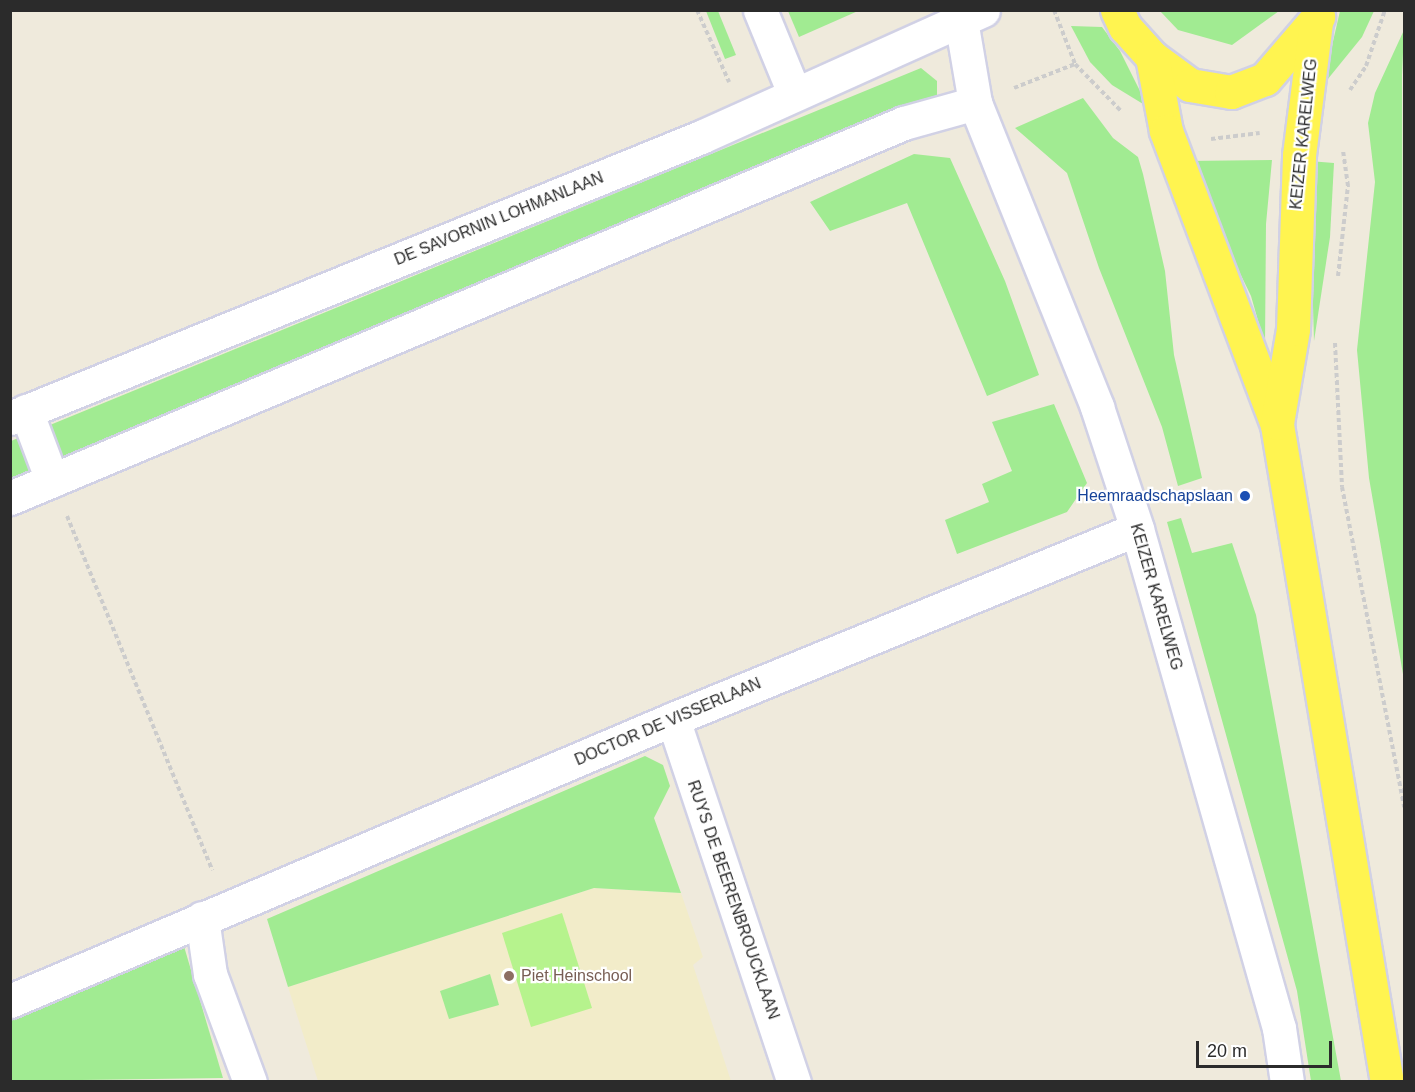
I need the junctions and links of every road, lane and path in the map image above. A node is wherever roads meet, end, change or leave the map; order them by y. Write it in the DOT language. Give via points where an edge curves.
graph roads {
  1 [pos="697,10"];
  2 [pos="760,10"];
  3 [pos="1054,10"];
  4 [pos="1117,10"];
  5 [pos="1385,10"];
  6 [pos="972,15"];
  7 [pos="1318,16"];
  8 [pos="1152,57"];
  9 [pos="794,93"];
  10 [pos="1344,99"];
  11 [pos="975,103"];
  12 [pos="745,118"];
  13 [pos="1342,141"];
  14 [pos="1338,278"];
  15 [pos="1335,338"];
  16 [pos="18,414"];
  17 [pos="1277,424"];
  18 [pos="52,480"];
  19 [pos="10,498"];
  20 [pos="1137,529"];
  21 [pos="673,719"];
  22 [pos="1404,807"];
  23 [pos="214,913"];
  24 [pos="10,1001"];
  25 [pos="250,1082"];
  26 [pos="794,1082"];
  27 [pos="1287,1082"];
  28 [pos="1387,1082"];
  1 -- 12 [label="path"];
  2 -- 9 [label="street"];
  3 -- 11 [label="path" via="1075,64"];
  4 -- 8 [label="main road" via="1125,27"];
  5 -- 10 [label="path" via="1366,66"];
  6 -- 9 [label="street, DE SAVORNIN LOHMANLAAN"];
  6 -- 11 [label="street, KEIZER KARELWEG"];
  7 -- 8 [label="main road" via="1265,79 1231,92 1190,85"];
  7 -- 17 [label="main road, KEIZER KARELWEG" via="1299,155 1293,329"];
  8 -- 17 [label="main road, KEIZER KARELWEG" via="1170,142"];
  9 -- 12 [label="street, DE SAVORNIN LOHMANLAAN"];
  11 -- 18 [label="street" via="904,123"];
  11 -- 20 [label="street, KEIZER KARELWEG" via="1097,406"];
  12 -- 16 [label="street, DE SAVORNIN LOHMANLAAN"];
  13 -- 14 [label="path" via="1348,186"];
  15 -- 22 [label="path" via="1342,487"];
  16 -- 18 [label="street"];
  17 -- 28 [label="main road, KEIZER KARELWEG"];
  18 -- 19 [label="street"];
  18 -- 23 [label="path"];
  20 -- 21 [label="street, DOCTOR DE VISSERLAAN"];
  20 -- 27 [label="street, KEIZER KARELWEG" via="1279,1028"];
  21 -- 23 [label="street, DOCTOR DE VISSERLAAN"];
  21 -- 26 [label="street, RUYS DE BEERENBROUCKLAAN"];
  23 -- 24 [label="street, DOCTOR DE VISSERLAAN"];
  23 -- 25 [label="street" via="210,974"];
}
